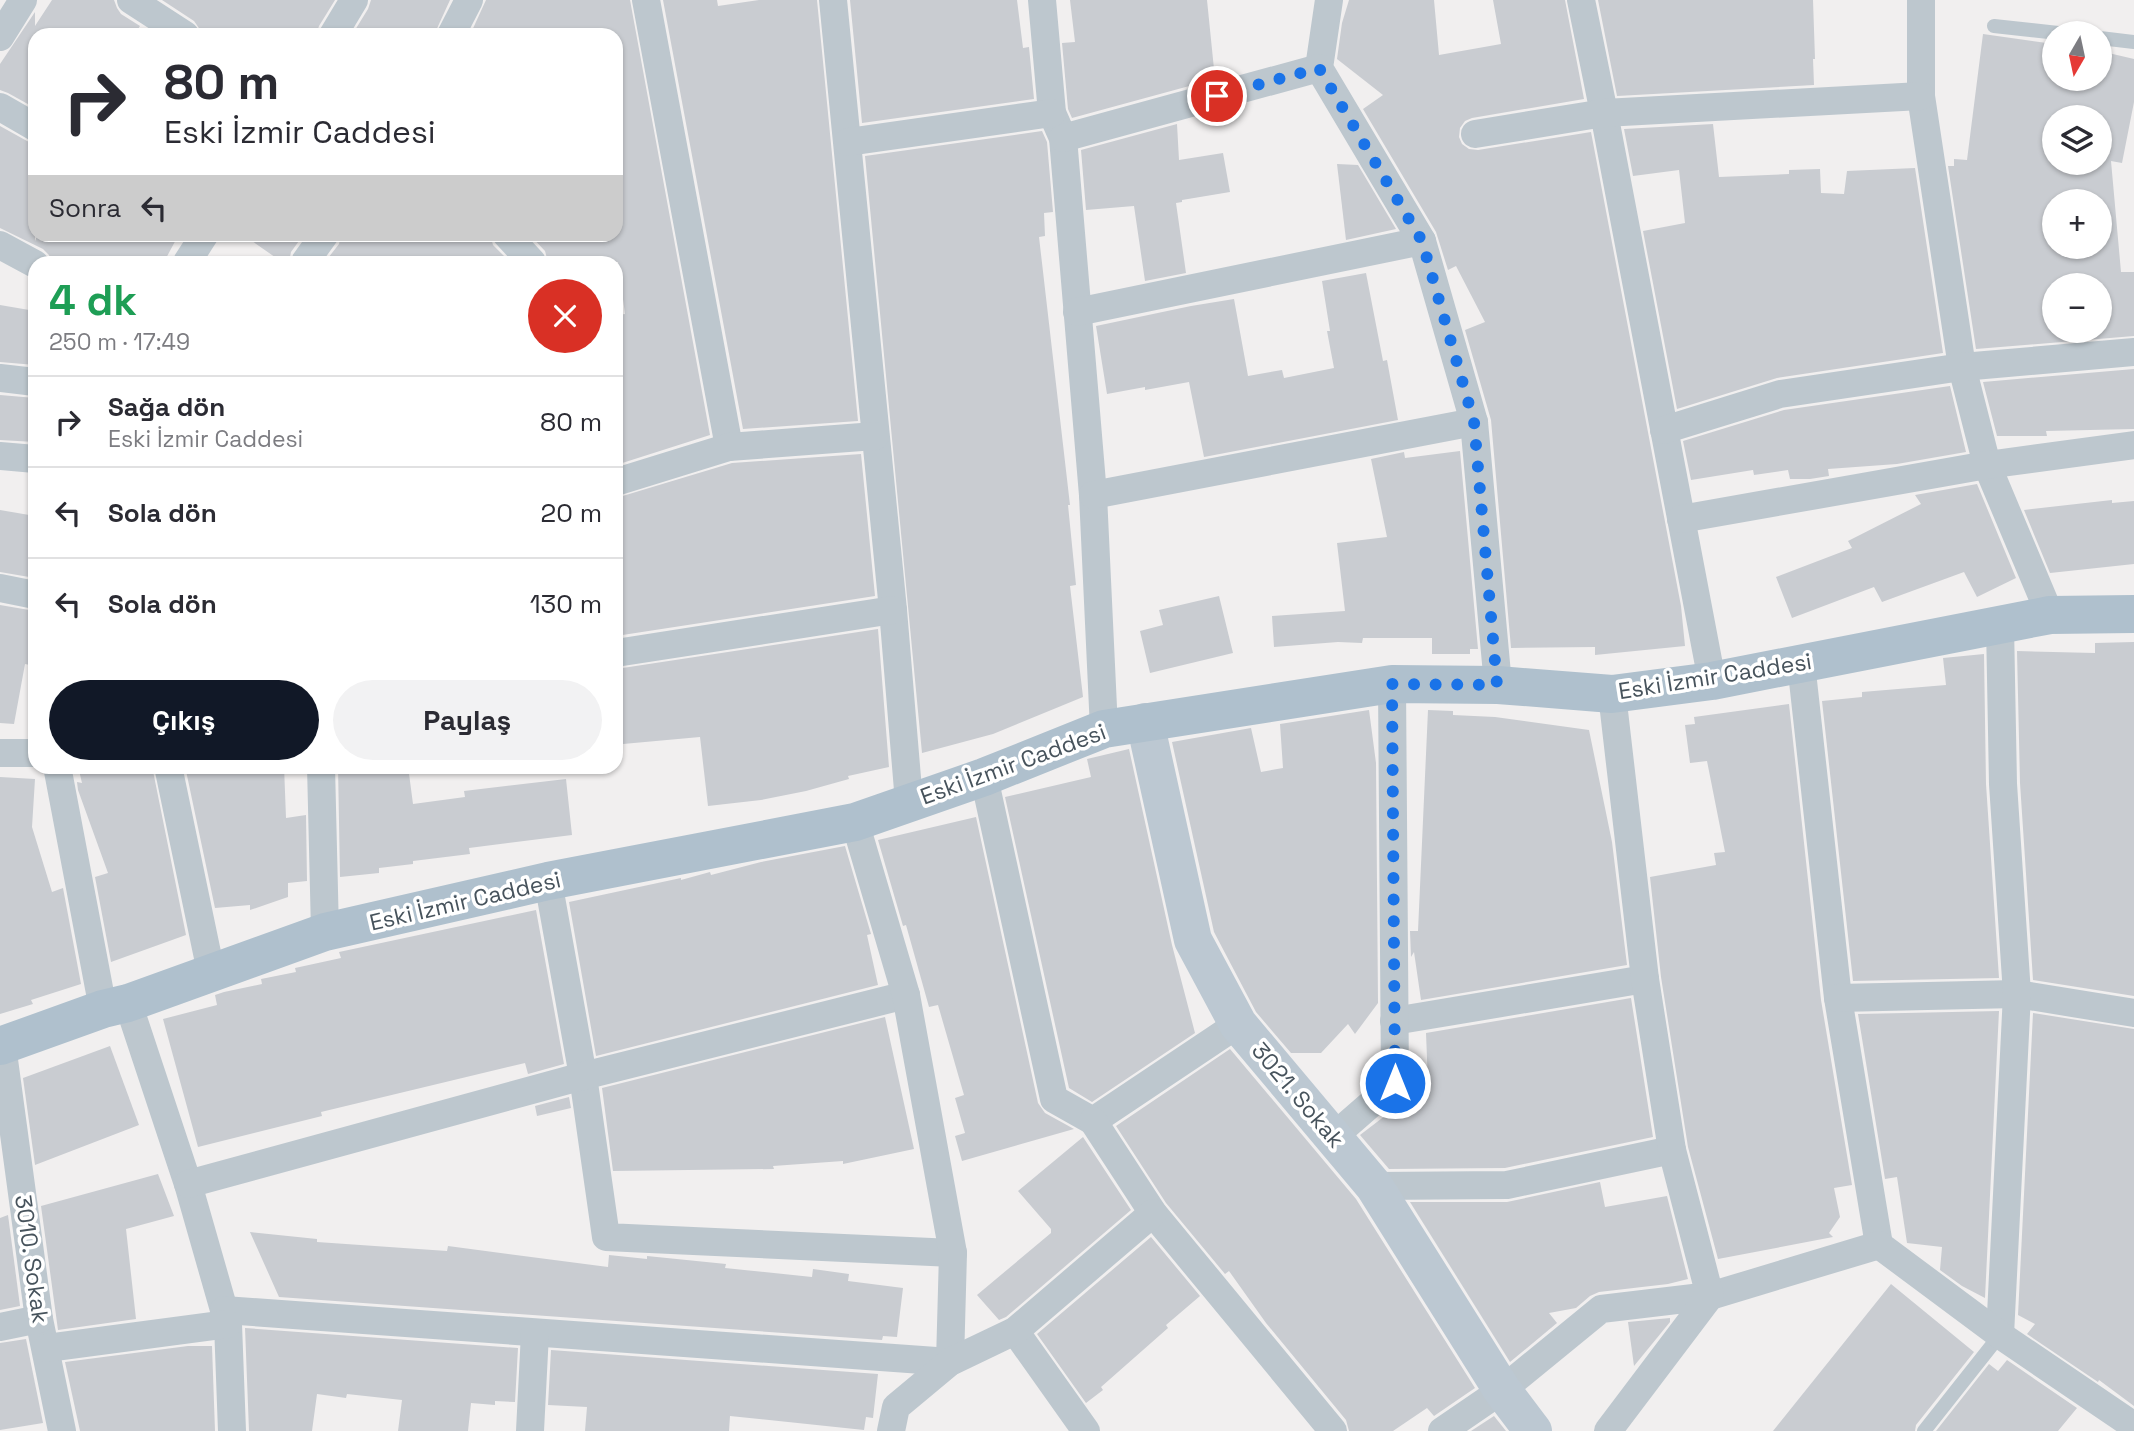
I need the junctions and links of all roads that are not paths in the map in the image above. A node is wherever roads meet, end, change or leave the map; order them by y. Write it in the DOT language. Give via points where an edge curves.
graph roads {
  1 [pos="23,0"];
  2 [pos="131,0"];
  3 [pos="354,0"];
  4 [pos="469,0"];
  5 [pos="646,0"];
  6 [pos="833,0"];
  7 [pos="1042,0"];
  8 [pos="1329,0"];
  9 [pos="1581,0"];
  10 [pos="1921,0"];
  11 [pos="1994,26"];
  12 [pos="173,28"];
  13 [pos="337,28"];
  14 [pos="455,28"];
  15 [pos="2042,31"];
  16 [pos="0,37"];
  17 [pos="2112,39"];
  18 [pos="2134,42"];
  19 [pos="1319,68"];
  20 [pos="1922,96"];
  21 [pos="0,107"];
  22 [pos="1604,113"];
  23 [pos="28,123"];
  24 [pos="1057,125"];
  25 [pos="1475,134"];
  26 [pos="848,142"];
  27 [pos="1422,241"];
  28 [pos="513,242"];
  29 [pos="0,245"];
  30 [pos="526,256"];
  31 [pos="28,260"];
  32 [pos="1077,312"];
  33 [pos="2134,352"];
  34 [pos="1962,367"];
  35 [pos="0,377"];
  36 [pos="28,381"];
  37 [pos="1474,422"];
  38 [pos="1664,430"];
  39 [pos="875,436"];
  40 [pos="2134,445"];
  41 [pos="729,447"];
  42 [pos="0,456"];
  43 [pos="28,458"];
  44 [pos="1987,465"];
  45 [pos="623,480"];
  46 [pos="1093,495"];
  47 [pos="1681,519"];
  48 [pos="0,588"];
  49 [pos="28,594"];
  50 [pos="893,610"];
  51 [pos="2134,614"];
  52 [pos="2050,615"];
  53 [pos="2000,625"];
  54 [pos="623,652"];
  55 [pos="1801,663"];
  56 [pos="1712,681"];
  57 [pos="1392,684"];
  58 [pos="1497,685"];
  59 [pos="1612,694"];
  60 [pos="1145,722"];
  61 [pos="1104,729"];
  62 [pos="28,752"];
  63 [pos="0,753"];
  64 [pos="59,774"];
  65 [pos="170,774"];
  66 [pos="321,774"];
  67 [pos="984,777"];
  68 [pos="909,802"];
  69 [pos="855,822"];
  70 [pos="548,881"];
  71 [pos="325,932"];
  72 [pos="211,972"];
  73 [pos="1645,979"];
  74 [pos="2017,994"];
  75 [pos="906,995"];
  76 [pos="1838,998"];
  77 [pos="115,1006"];
  78 [pos="2134,1013"];
  79 [pos="1394,1021"];
  80 [pos="1238,1024"];
  81 [pos="1,1045"];
  82 [pos="583,1076"];
  83 [pos="1093,1121"];
  84 [pos="1333,1137"];
  85 [pos="1672,1150"];
  86 [pos="188,1184"];
  87 [pos="1374,1186"];
  88 [pos="1153,1213"];
  89 [pos="1879,1245"];
  90 [pos="953,1253"];
  91 [pos="1710,1296"];
  92 [pos="226,1317"];
  93 [pos="39,1319"];
  94 [pos="0,1327"];
  95 [pos="1015,1331"];
  96 [pos="535,1333"];
  97 [pos="2000,1335"];
  98 [pos="47,1349"];
  99 [pos="950,1362"];
  100 [pos="1502,1390"];
  101 [pos="2134,1426"];
  102 [pos="62,1431"];
  103 [pos="232,1431"];
  104 [pos="530,1431"];
  105 [pos="891,1431"];
  106 [pos="1086,1431"];
  107 [pos="1333,1431"];
  108 [pos="1442,1431"];
  109 [pos="1533,1431"];
  110 [pos="1608,1431"];
  111 [pos="1924,1431"];
  1 -- 16 [label="street"];
  2 -- 12 [label="street"];
  3 -- 13 [label="street"];
  4 -- 14 [label="street"];
  5 -- 41 [label="street"];
  6 -- 26 [label="street"];
  7 -- 24 [label="street"];
  8 -- 19 [label="street"];
  9 -- 22 [label="street"];
  10 -- 20 [label="street"];
  11 -- 15 [label="lane"];
  17 -- 18 [label="lane"];
  19 -- 24 [label="street"];
  19 -- 27 [label="street"];
  20 -- 22 [label="street"];
  20 -- 34 [label="street"];
  21 -- 23 [label="street"];
  22 -- 25 [label="street"];
  22 -- 38 [label="street"];
  24 -- 26 [label="street"];
  24 -- 32 [label="street"];
  26 -- 39 [label="street"];
  27 -- 32 [label="street"];
  27 -- 37 [label="street"];
  28 -- 30 [label="street"];
  29 -- 31 [label="street"];
  32 -- 46 [label="street"];
  33 -- 34 [label="street"];
  34 -- 38 [label="street" via="1780,394"];
  34 -- 44 [label="street"];
  35 -- 36 [label="street"];
  37 -- 46 [label="street"];
  37 -- 58 [label="street"];
  38 -- 47 [label="street"];
  39 -- 41 [label="street"];
  39 -- 50 [label="street"];
  40 -- 44 [label="street"];
  41 -- 45 [label="street"];
  42 -- 43 [label="street"];
  44 -- 47 [label="street"];
  44 -- 52 [label="street"];
  46 -- 61 [label="street"];
  47 -- 56 [label="street"];
  48 -- 49 [label="street"];
  50 -- 54 [label="street"];
  50 -- 68 [label="street"];
  51 -- 52 [label="main road, Eski İzmir Caddesi"];
  52 -- 53 [label="main road, Eski İzmir Caddesi"];
  53 -- 55 [label="main road, Eski İzmir Caddesi"];
  53 -- 74 [label="street" via="2003,784"];
  55 -- 56 [label="main road, Eski İzmir Caddesi"];
  55 -- 76 [label="street"];
  56 -- 59 [label="main road, Eski İzmir Caddesi"];
  57 -- 58 [label="main road, Eski İzmir Caddesi"];
  57 -- 60 [label="main road, Eski İzmir Caddesi"];
  57 -- 79 [label="street"];
  58 -- 59 [label="main road, Eski İzmir Caddesi"];
  59 -- 73 [label="street"];
  60 -- 61 [label="main road, Eski İzmir Caddesi"];
  60 -- 80 [label="street, 3021. Sokak" via="1193,940"];
  61 -- 67 [label="main road, Eski İzmir Caddesi"];
  62 -- 63 [label="street"];
  64 -- 77 [label="street"];
  65 -- 72 [label="street"];
  66 -- 71 [label="street"];
  67 -- 68 [label="main road, Eski İzmir Caddesi"];
  67 -- 83 [label="street" via="1054,1100"];
  68 -- 69 [label="main road, Eski İzmir Caddesi"];
  69 -- 70 [label="main road, Eski İzmir Caddesi"];
  69 -- 75 [label="street"];
  70 -- 71 [label="main road, Eski İzmir Caddesi"];
  70 -- 82 [label="street"];
  71 -- 72 [label="main road, Eski İzmir Caddesi"];
  72 -- 77 [label="main road, Eski İzmir Caddesi"];
  73 -- 79 [label="street"];
  73 -- 85 [label="street"];
  74 -- 76 [label="street"];
  74 -- 78 [label="street"];
  74 -- 97 [label="street"];
  75 -- 82 [label="street"];
  75 -- 90 [label="street"];
  76 -- 89 [label="street"];
  77 -- 81 [label="main road, Eski İzmir Caddesi"];
  77 -- 86 [label="street"];
  79 -- 84 [label="street" via="1395,1083"];
  80 -- 83 [label="street"];
  80 -- 84 [label="street, 3021. Sokak"];
  81 -- 93 [label="street, 3010. Sokak"];
  82 -- 86 [label="street"];
  82 -- 90 [label="street" via="606,1237"];
  83 -- 88 [label="street"];
  84 -- 87 [label="street, 3021. Sokak"];
  85 -- 87 [label="street" via="1507,1185"];
  85 -- 91 [label="street"];
  86 -- 92 [label="street"];
  87 -- 100 [label="street, 3021. Sokak"];
  88 -- 95 [label="street"];
  88 -- 107 [label="street"];
  89 -- 91 [label="street"];
  89 -- 97 [label="street"];
  90 -- 99 [label="street"];
  91 -- 100 [label="street" via="1601,1309"];
  91 -- 110 [label="street"];
  92 -- 96 [label="street"];
  92 -- 98 [label="street"];
  92 -- 103 [label="street"];
  93 -- 94 [label="street"];
  93 -- 98 [label="street, 3010. Sokak"];
  95 -- 99 [label="street"];
  95 -- 106 [label="street"];
  96 -- 99 [label="street"];
  96 -- 104 [label="street"];
  97 -- 101 [label="street"];
  97 -- 111 [label="lane"];
  98 -- 102 [label="street, 3010. Sokak"];
  99 -- 105 [label="street" via="896,1407"];
  100 -- 108 [label="street"];
  100 -- 109 [label="street, 3021. Sokak"];
}
